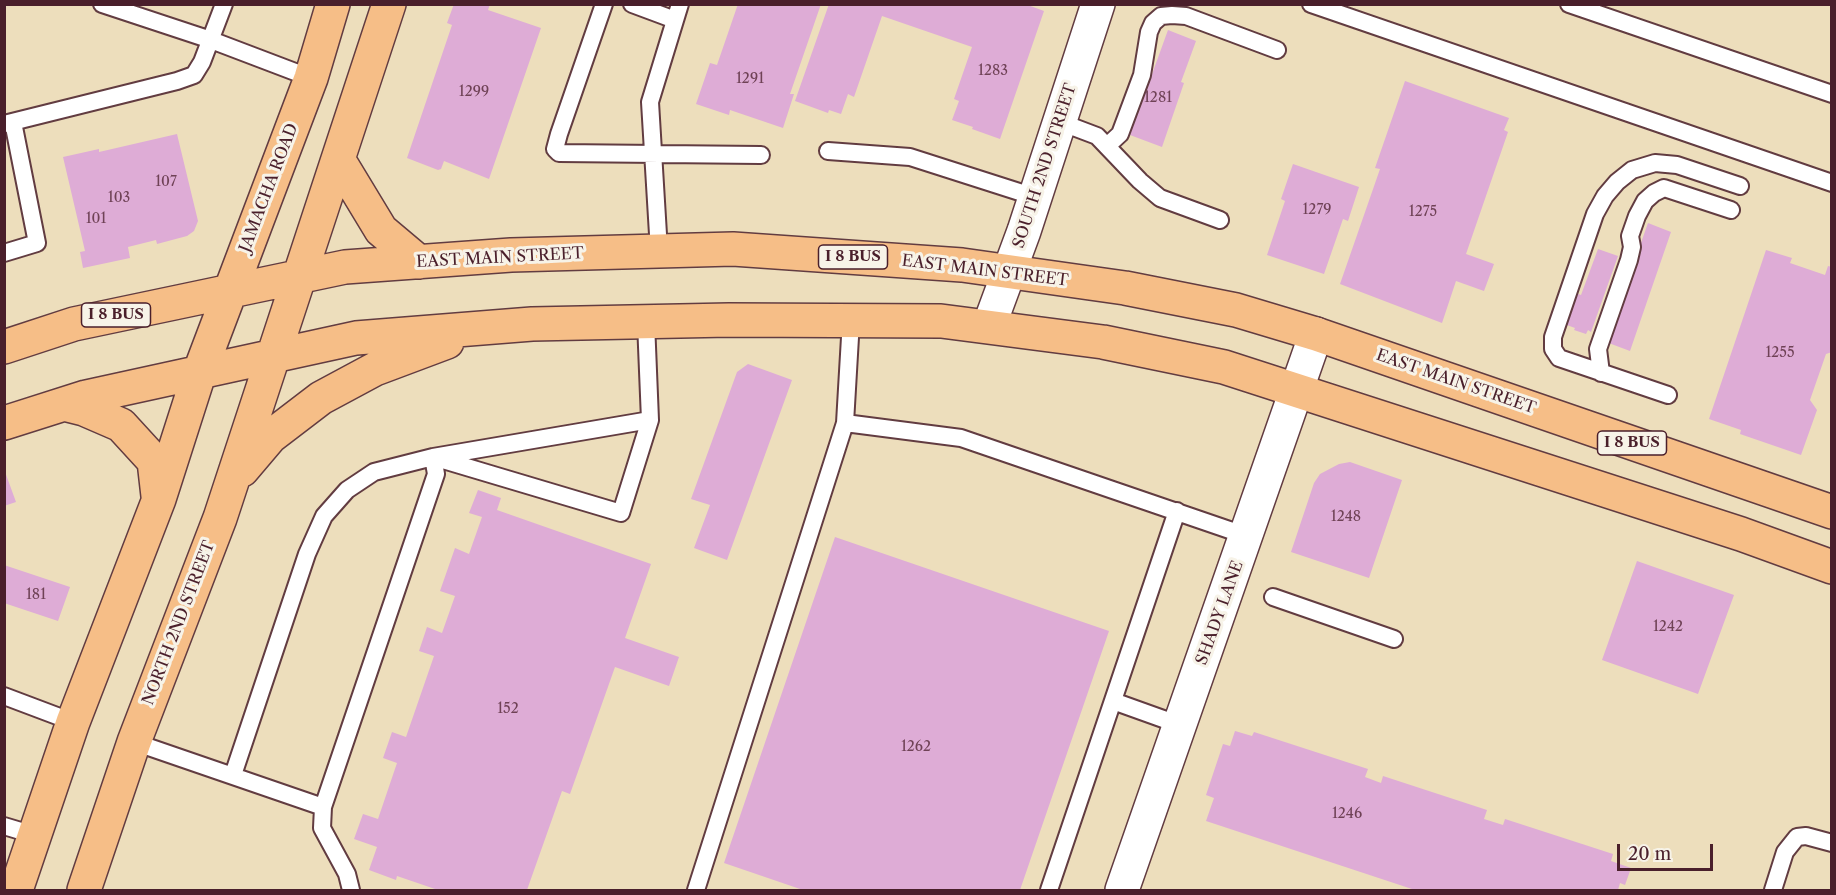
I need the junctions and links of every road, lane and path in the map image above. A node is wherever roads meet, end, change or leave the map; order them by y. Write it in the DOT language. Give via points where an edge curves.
graph roads {
  1 [pos="102,4"];
  2 [pos="224,4"];
  3 [pos="333,4"];
  4 [pos="389,4"];
  5 [pos="604,4"];
  6 [pos="632,4"];
  7 [pos="1098,4"];
  8 [pos="1311,4"];
  9 [pos="1569,4"];
  10 [pos="677,12"];
  11 [pos="211,40"];
  12 [pos="1277,50"];
  13 [pos="310,78"];
  14 [pos="1832,94"];
  15 [pos="1060,122"];
  16 [pos="9,123"];
  17 [pos="1107,146"];
  18 [pos="828,151"];
  19 [pos="652,154"];
  20 [pos="761,155"];
  21 [pos="338,159"];
  22 [pos="1832,183"];
  23 [pos="1740,186"];
  24 [pos="1035,197"];
  25 [pos="1731,210"];
  26 [pos="1220,220"];
  27 [pos="659,251"];
  28 [pos="4,253"];
  29 [pos="419,262"];
  30 [pos="1009,271"];
  31 [pos="298,276"];
  32 [pos="230,290"];
  33 [pos="851,320"];
  34 [pos="646,322"];
  35 [pos="989,326"];
  36 [pos="485,327"];
  37 [pos="1316,334"];
  38 [pos="4,347"];
  39 [pos="274,355"];
  40 [pos="200,371"];
  41 [pos="1601,373"];
  42 [pos="1297,391"];
  43 [pos="1668,395"];
  44 [pos="64,404"];
  45 [pos="650,420"];
  46 [pos="4,423"];
  47 [pos="845,423"];
  48 [pos="1649,449"];
  49 [pos="433,457"];
  50 [pos="231,483"];
  51 [pos="159,499"];
  52 [pos="1637,501"];
  53 [pos="1177,510"];
  54 [pos="1832,512"];
  55 [pos="1247,536"];
  56 [pos="1832,567"];
  57 [pos="1273,597"];
  58 [pos="1394,639"];
  59 [pos="7,698"];
  60 [pos="1113,701"];
  61 [pos="73,722"];
  62 [pos="1180,725"];
  63 [pos="134,742"];
  64 [pos="233,776"];
  65 [pos="323,807"];
  66 [pos="19,830"];
  67 [pos="1832,843"];
  68 [pos="16,891"];
  69 [pos="84,891"];
  70 [pos="351,891"];
  71 [pos="696,891"];
  72 [pos="1049,891"];
  73 [pos="1122,891"];
  74 [pos="1773,891"];
  1 -- 11 [label="lane"];
  2 -- 11 [label="lane"];
  3 -- 13 [label="main road, JAMACHA ROAD"];
  4 -- 21 [label="main road"];
  5 -- 19 [label="lane" via="555,149 569,154"];
  6 -- 10 [label="lane"];
  7 -- 15 [label="street, SOUTH 2ND STREET"];
  8 -- 22 [label="lane"];
  9 -- 14 [label="lane"];
  10 -- 19 [label="lane" via="650,102"];
  11 -- 13 [label="lane"];
  11 -- 16 [label="lane" via="195,75"];
  12 -- 17 [label="lane" via="1185,16 1161,16 1149,32 1142,75 1120,134"];
  13 -- 32 [label="main road, JAMACHA ROAD"];
  15 -- 17 [label="lane" via="1097,136"];
  15 -- 24 [label="street, SOUTH 2ND STREET"];
  16 -- 28 [label="lane" via="37,243"];
  17 -- 26 [label="lane" via="1160,198"];
  18 -- 24 [label="lane" via="910,157"];
  19 -- 20 [label="lane"];
  19 -- 27 [label="lane"];
  21 -- 29 [label="main road" via="381,230"];
  21 -- 31 [label="main road"];
  23 -- 41 [label="lane" via="1677,165 1655,163 1632,170 1605,196 1595,214 1553,337 1553,349 1559,358"];
  24 -- 30 [label="street, SOUTH 2ND STREET"];
  25 -- 41 [label="lane" via="1664,188 1645,201 1636,216 1629,260 1598,349"];
  27 -- 29 [label="main road, EAST MAIN STREET / I 8 BUS"];
  27 -- 30 [label="main road, EAST MAIN STREET / I 8 BUS" via="733,249"];
  29 -- 31 [label="main road, EAST MAIN STREET / I 8 BUS" via="345,267"];
  30 -- 35 [label="street, SOUTH 2ND STREET"];
  30 -- 37 [label="main road, EAST MAIN STREET / I 8 BUS" via="1236,310"];
  31 -- 32 [label="main road, EAST MAIN STREET / I 8 BUS"];
  31 -- 39 [label="main road"];
  32 -- 38 [label="main road, EAST MAIN STREET / I 8 BUS" via="74,324"];
  32 -- 40 [label="main road, JAMACHA ROAD"];
  33 -- 34 [label="main road"];
  33 -- 35 [label="main road"];
  33 -- 47 [label="lane"];
  34 -- 36 [label="main road"];
  34 -- 45 [label="lane"];
  35 -- 42 [label="main road" via="1103,342 1224,367"];
  36 -- 39 [label="main road" via="356,338"];
  36 -- 50 [label="main road" via="375,369 321,398 270,437"];
  37 -- 42 [label="street, SHADY LANE"];
  37 -- 48 [label="main road, EAST MAIN STREET / I 8 BUS"];
  39 -- 40 [label="main road"];
  39 -- 50 [label="main road, NORTH 2ND STREET"];
  40 -- 44 [label="main road"];
  40 -- 51 [label="main road"];
  41 -- 43 [label="lane"];
  42 -- 52 [label="main road"];
  42 -- 55 [label="street, SHADY LANE"];
  44 -- 46 [label="main road"];
  44 -- 51 [label="main road" via="121,425 154,461"];
  45 -- 49 [label="lane"];
  45 -- 49 [label="lane" via="621,513"];
  47 -- 53 [label="lane" via="961,438"];
  47 -- 71 [label="lane"];
  48 -- 52 [label="main road"];
  48 -- 54 [label="main road, EAST MAIN STREET / I 8 BUS"];
  49 -- 64 [label="lane" via="374,472 347,490 324,516 307,554"];
  49 -- 65 [label="lane" via="436,474"];
  50 -- 63 [label="main road, NORTH 2ND STREET"];
  51 -- 61 [label="main road"];
  52 -- 56 [label="main road"];
  53 -- 55 [label="lane"];
  53 -- 60 [label="lane"];
  55 -- 62 [label="street, SHADY LANE"];
  57 -- 58 [label="lane"];
  59 -- 61 [label="lane"];
  60 -- 62 [label="lane"];
  60 -- 72 [label="lane"];
  61 -- 66 [label="main road"];
  62 -- 73 [label="street, SHADY LANE"];
  63 -- 64 [label="lane"];
  63 -- 69 [label="main road, NORTH 2ND STREET"];
  64 -- 65 [label="lane"];
  65 -- 70 [label="lane" via="322,828 347,874"];
  66 -- 68 [label="main road"];
  67 -- 74 [label="lane" via="1797,837 1785,852"];
}
